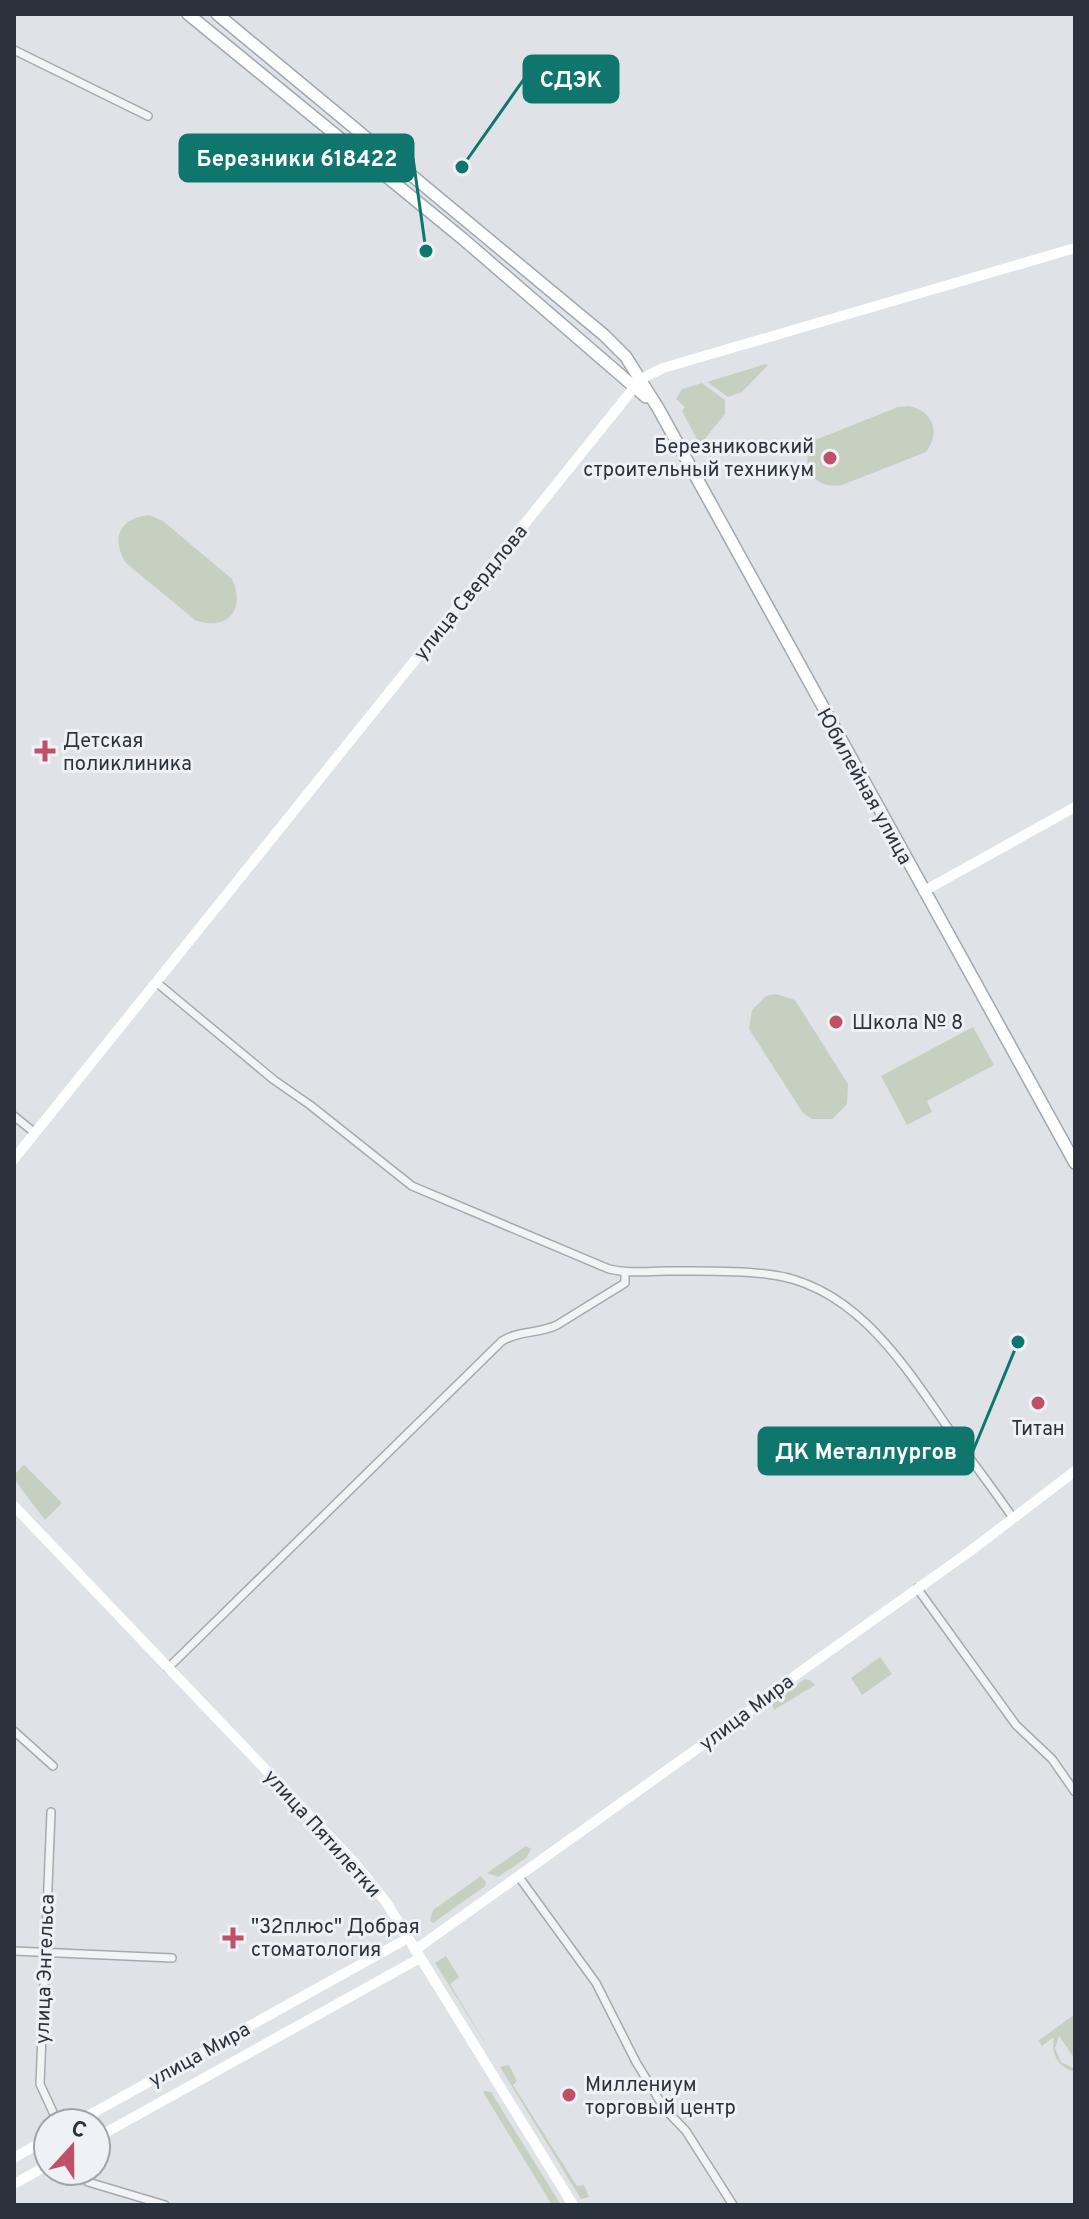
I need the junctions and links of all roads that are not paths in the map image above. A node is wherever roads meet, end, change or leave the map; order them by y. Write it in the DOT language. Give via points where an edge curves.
graph roads {
  1 [pos="188,14"];
  2 [pos="217,14"];
  3 [pos="14,50"];
  4 [pos="148,116"];
  5 [pos="1075,248"];
  6 [pos="638,383"];
  7 [pos="1075,807"];
  8 [pos="924,891"];
  9 [pos="156,982"];
  10 [pos="14,1116"];
  11 [pos="35,1133"];
  12 [pos="14,1159"];
  13 [pos="1075,1163"];
  14 [pos="625,1273"];
  15 [pos="1075,1471"];
  16 [pos="14,1506"];
  17 [pos="1013,1518"];
  18 [pos="917,1588"];
  19 [pos="168,1668"];
  20 [pos="14,1731"];
  21 [pos="53,1766"];
  22 [pos="1075,1792"];
  23 [pos="51,1812"];
  24 [pos="519,1877"];
  25 [pos="408,1938"];
  26 [pos="14,1951"];
  27 [pos="44,1953"];
  28 [pos="418,1954"];
  29 [pos="172,1958"];
  30 [pos="51,2107"];
  31 [pos="104,2107"];
  32 [pos="112,2129"];
  33 [pos="32,2147"];
  34 [pos="14,2158"];
  35 [pos="32,2174"];
  36 [pos="14,2184"];
  37 [pos="105,2187"];
  38 [pos="165,2205"];
  39 [pos="573,2205"];
  40 [pos="733,2205"];
  1 -- 6 [label="main road, Юбилейная улица"];
  2 -- 6 [label="main road, Юбилейная улица" via="604,335 626,357"];
  3 -- 4 [label="street"];
  5 -- 6 [label="main road, улица Свердлова" via="663,368"];
  6 -- 8 [label="main road, Юбилейная улица" via="658,408"];
  6 -- 9 [label="main road, улица Свердлова"];
  7 -- 8 [label="main road"];
  8 -- 13 [label="main road, Юбилейная улица"];
  9 -- 11 [label="main road, улица Свердлова"];
  9 -- 14 [label="street" via="412,1186"];
  10 -- 11 [label="street"];
  11 -- 12 [label="main road, улица Свердлова"];
  14 -- 17 [label="street" via="767,1274 831,1295 899,1359"];
  14 -- 19 [label="street" via="625,1283 557,1325 502,1341"];
  15 -- 17 [label="main road, улица Мира"];
  16 -- 19 [label="main road, улица Пятилетки"];
  17 -- 18 [label="main road, улица Мира"];
  18 -- 22 [label="street" via="1016,1725 1052,1759"];
  18 -- 24 [label="main road, улица Мира"];
  19 -- 25 [label="main road, улица Пятилетки" via="353,1861"];
  20 -- 21 [label="street"];
  23 -- 27 [label="street, улица Энгельса"];
  24 -- 28 [label="main road, улица Мира"];
  24 -- 40 [label="street" via="596,1983 664,2108 686,2131"];
  25 -- 28 [label="main road, улица Пятилетки"];
  25 -- 31 [label="main road, улица Мира"];
  26 -- 27 [label="street"];
  27 -- 29 [label="street"];
  27 -- 30 [label="street, улица Энгельса" via="40,2084"];
  28 -- 32 [label="main road, улица Мира"];
  28 -- 39 [label="main road, улица Пятилетки"];
  33 -- 34 [label="main road"];
  35 -- 36 [label="main road"];
  37 -- 38 [label="street"];
}
